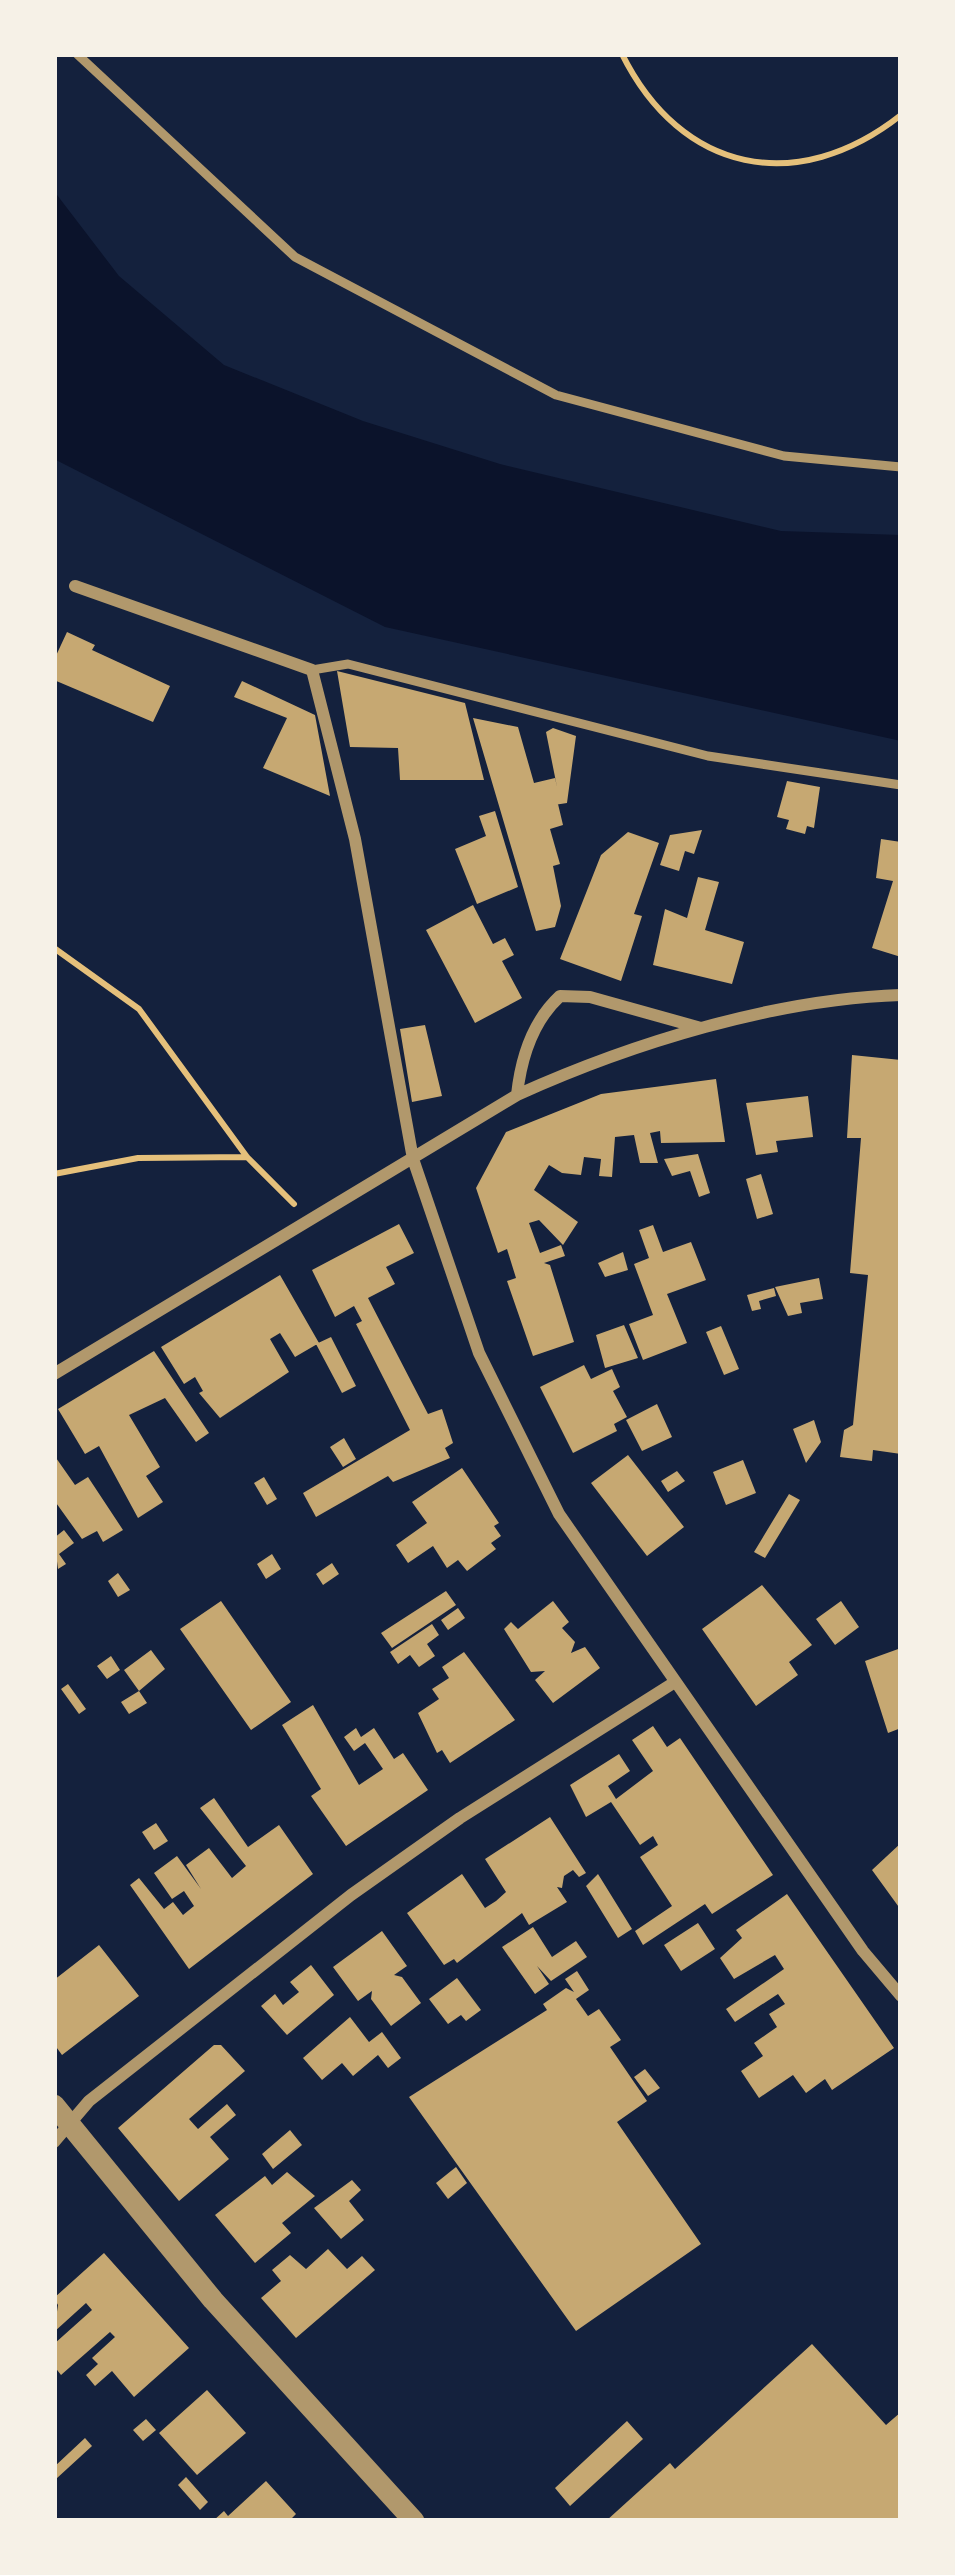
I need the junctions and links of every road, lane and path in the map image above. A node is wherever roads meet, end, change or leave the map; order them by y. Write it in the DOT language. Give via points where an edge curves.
graph roads {
  1 [pos="77,54"];
  2 [pos="622,54"];
  3 [pos="901,115"];
  4 [pos="901,467"];
  5 [pos="75,586"];
  6 [pos="312,670"];
  7 [pos="901,785"];
  8 [pos="54,948"];
  9 [pos="901,995"];
  10 [pos="703,1028"];
  11 [pos="517,1095"];
  12 [pos="247,1157"];
  13 [pos="412,1159"];
  14 [pos="54,1174"];
  15 [pos="310,1219"];
  16 [pos="54,1374"];
  17 [pos="674,1682"];
  18 [pos="901,1996"];
  19 [pos="54,2105"];
  20 [pos="69,2123"];
  21 [pos="54,2142"];
  22 [pos="414,2521"];
  1 -- 4 [label="lane" via="295,257 556,395 784,456"];
  2 -- 3 [label="path" via="670,123 700,145 749,162 803,163 847,152"];
  5 -- 6 [label="street"];
  6 -- 7 [label="lane" via="348,664 708,756"];
  6 -- 13 [label="street" via="355,839"];
  8 -- 12 [label="path" via="139,1010"];
  9 -- 10 [label="street"];
  10 -- 11 [label="street"];
  10 -- 11 [label="street" via="560,996 541,1013"];
  11 -- 13 [label="street"];
  12 -- 14 [label="path" via="138,1158"];
  12 -- 15 [label="path"];
  13 -- 15 [label="street"];
  13 -- 17 [label="street" via="479,1353 518,1437 559,1514"];
  15 -- 16 [label="street"];
  17 -- 18 [label="street"];
  17 -- 20 [label="street" via="351,1895"];
  19 -- 20 [label="street"];
  20 -- 21 [label="street"];
  20 -- 22 [label="street" via="213,2300"];
}
